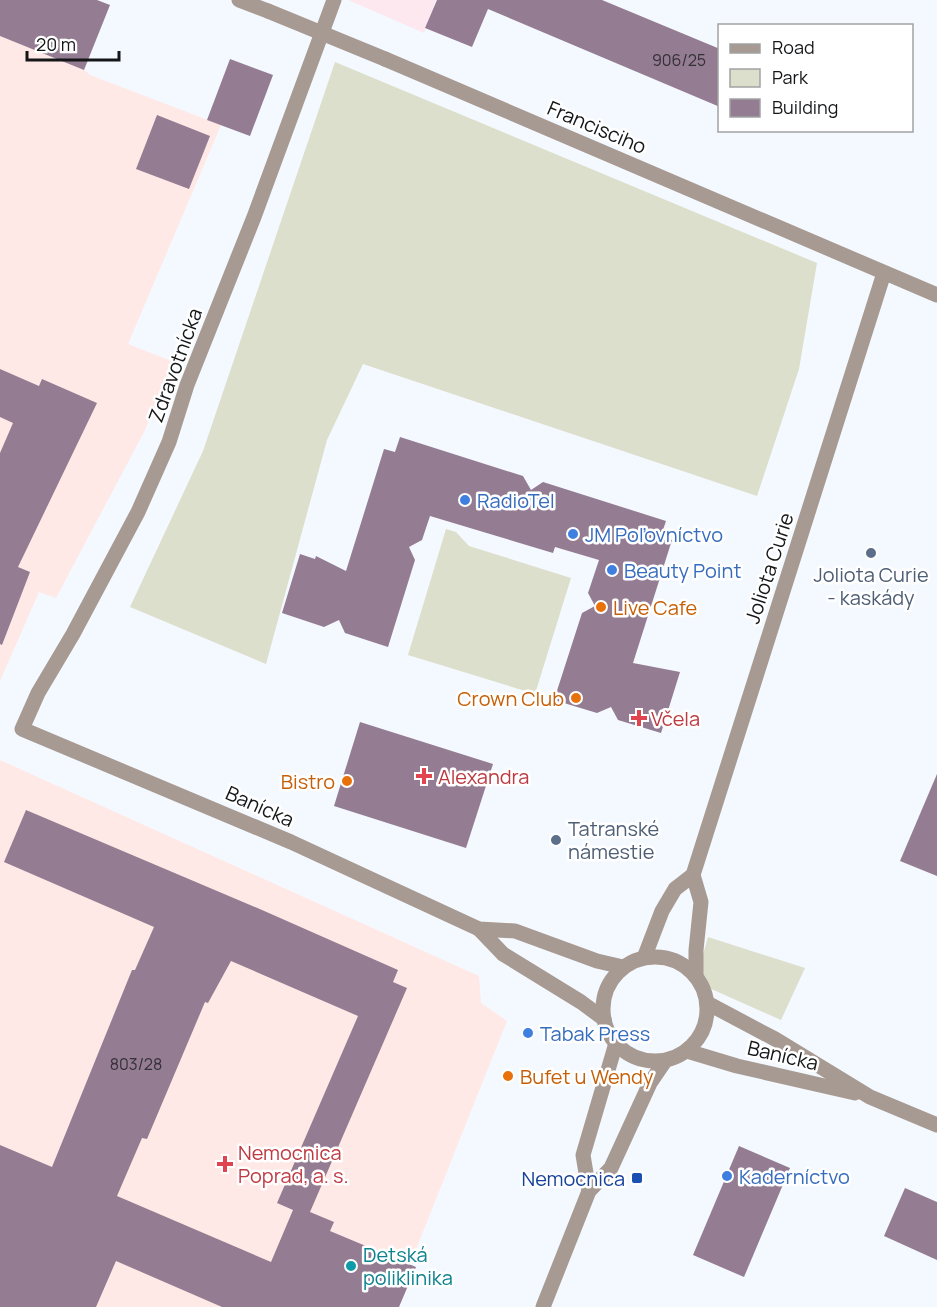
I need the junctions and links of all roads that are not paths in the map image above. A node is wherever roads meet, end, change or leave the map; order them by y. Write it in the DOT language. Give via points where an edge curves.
graph roads {
  1 [pos="239,0"];
  2 [pos="334,0"];
  3 [pos="884,273"];
  4 [pos="937,295"];
  5 [pos="22,729"];
  6 [pos="693,875"];
  7 [pos="479,929"];
  8 [pos="644,958"];
  9 [pos="623,968"];
  10 [pos="696,976"];
  11 [pos="707,1003"];
  12 [pos="604,1019"];
  13 [pos="616,1043"];
  14 [pos="687,1051"];
  15 [pos="665,1061"];
  16 [pos="870,1097"];
  17 [pos="937,1125"];
  18 [pos="589,1191"];
  19 [pos="543,1307"];
  1 -- 3 [label="street, Francisciho, bridge"];
  2 -- 5 [label="street, Zdravotnícka" via="169,442 138,512"];
  3 -- 4 [label="street, Francisciho"];
  3 -- 6 [label="street, Joliota Curie"];
  5 -- 7 [label="street, Banícka" via="280,837"];
  6 -- 8 [label="street, Joliota Curie" via="675,889 662,911"];
  6 -- 10 [label="street" via="701,902"];
  7 -- 9 [label="street, Banícka" via="515,931"];
  7 -- 12 [label="street, Banícka" via="503,954"];
  8 -- 9 [label="street"];
  8 -- 10 [label="street" via="673,960"];
  9 -- 12 [label="street" via="606,990"];
  10 -- 11 [label="street"];
  11 -- 14 [label="street" via="703,1032"];
  11 -- 16 [label="street, Banícka"];
  12 -- 13 [label="street"];
  13 -- 15 [label="street" via="638,1058"];
  13 -- 18 [label="street" via="583,1155"];
  14 -- 15 [label="street"];
  14 -- 16 [label="street, Banícka"];
  15 -- 18 [label="street" via="650,1083 611,1168"];
  16 -- 17 [label="street, Banícka"];
  18 -- 19 [label="street"];
}
